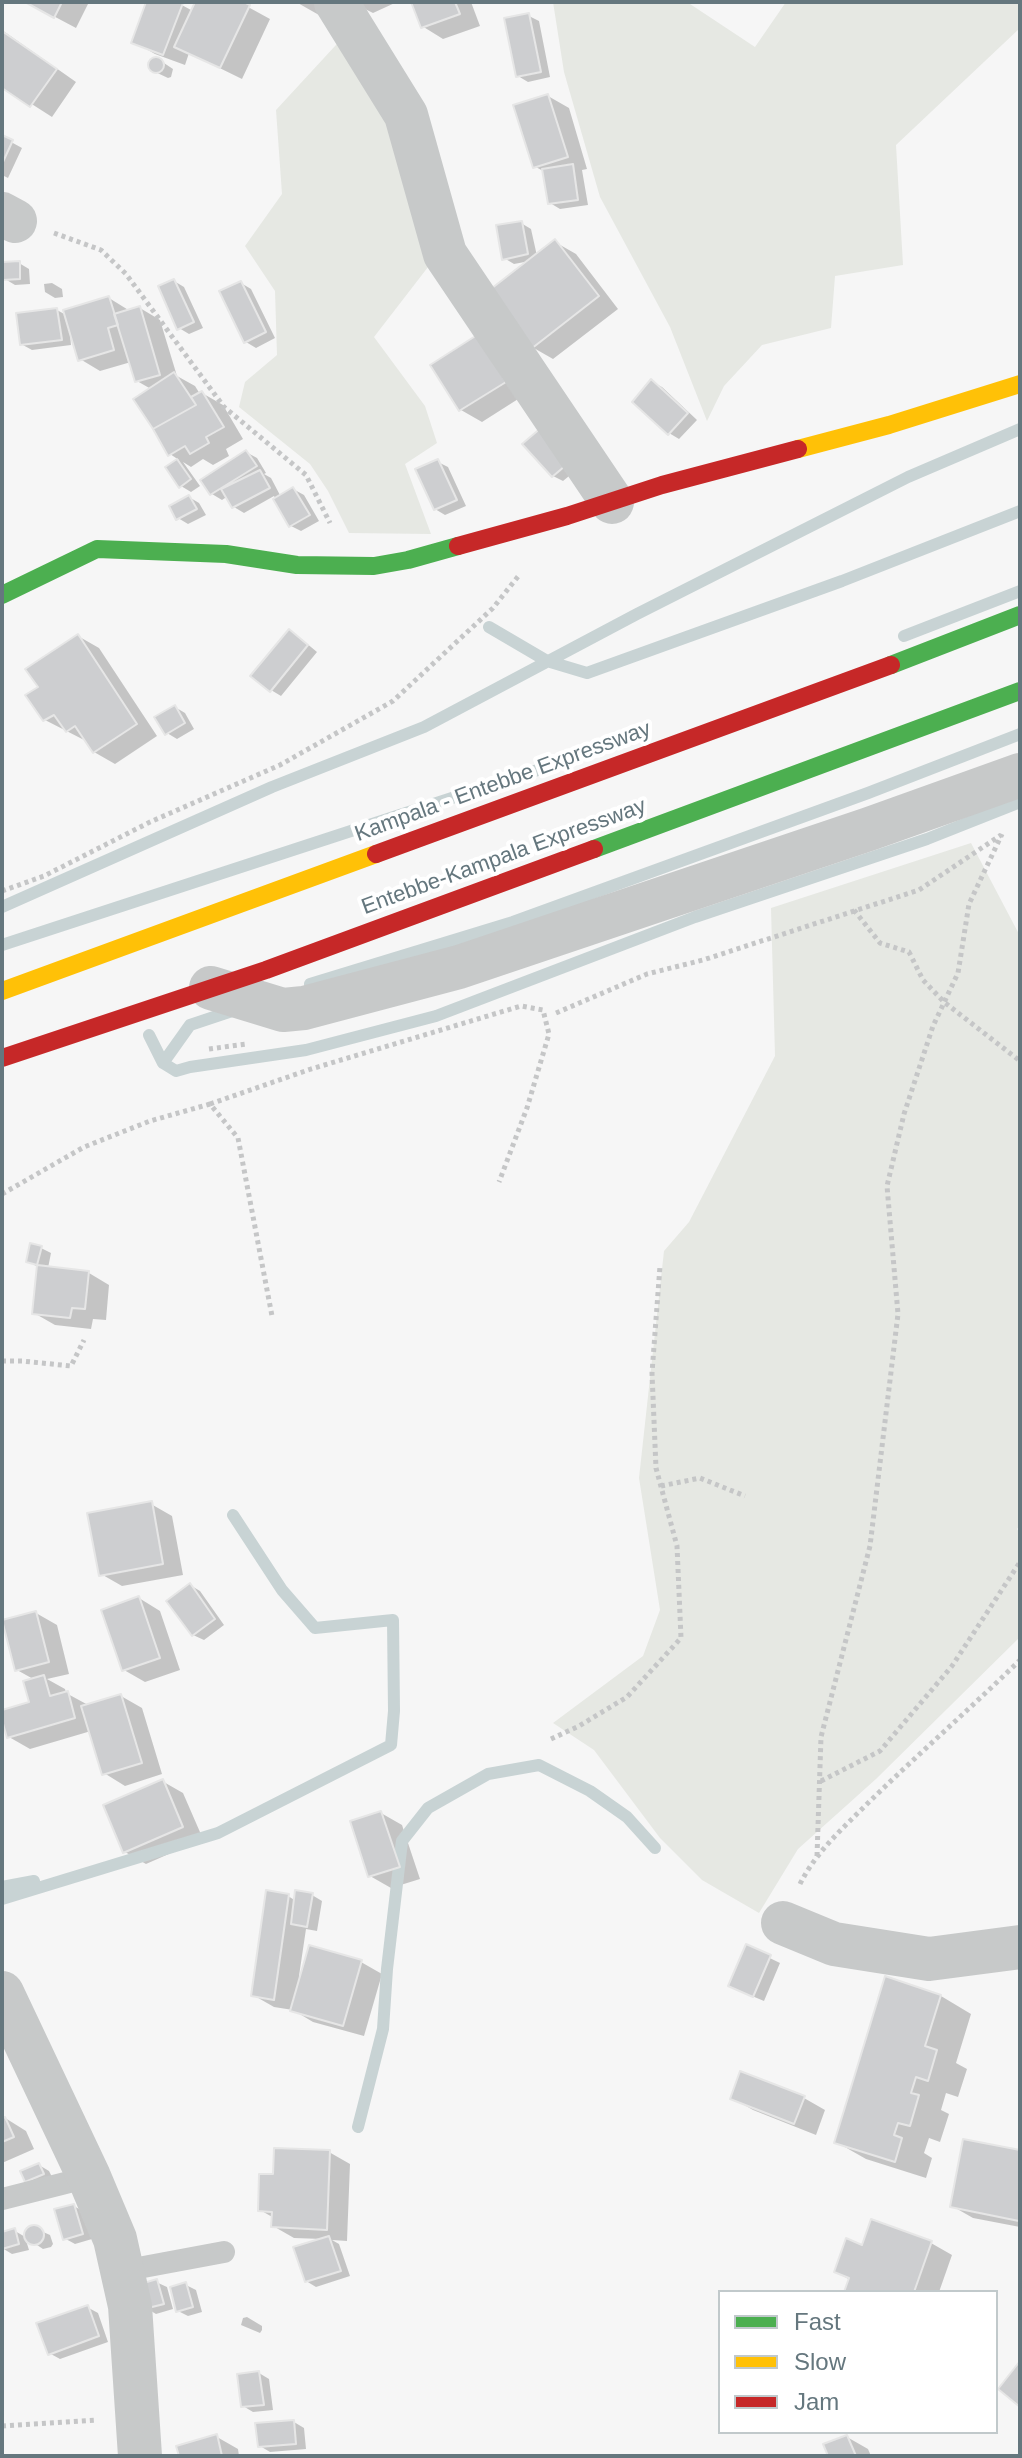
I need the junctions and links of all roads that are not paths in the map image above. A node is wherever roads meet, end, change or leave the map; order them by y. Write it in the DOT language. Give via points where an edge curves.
graph roads {
  1 [pos="336,2"];
  2 [pos="1020,384"];
  3 [pos="612,502"];
  4 [pos="2,595"];
  5 [pos="1020,615"];
  6 [pos="1020,691"];
  7 [pos="1020,775"];
  8 [pos="211,988"];
  9 [pos="2,991"];
  10 [pos="2,1058"];
  11 [pos="783,1923"];
  12 [pos="1020,1947"];
  13 [pos="2,1993"];
  14 [pos="89,2177"];
  15 [pos="2,2199"];
  16 [pos="224,2252"];
  17 [pos="122,2271"];
  18 [pos="139,2437"];
  1 -- 3 [label="street" via="406,115 445,254"];
  2 -- 3 [label="main road"];
  3 -- 4 [label="main road" via="374,566 97,549"];
  5 -- 9 [label="main road, Kampala - Entebbe Expressway"];
  6 -- 8 [label="main road, Entebbe-Kampala Expressway"];
  7 -- 8 [label="street" via="459,967 318,1005 283,1010"];
  8 -- 10 [label="main road, Entebbe-Kampala Expressway"];
  11 -- 12 [label="street" via="834,1944 929,1959"];
  13 -- 14 [label="street"];
  14 -- 15 [label="lane"];
  14 -- 17 [label="street"];
  16 -- 17 [label="lane"];
  17 -- 18 [label="street" via="130,2306"];
}
